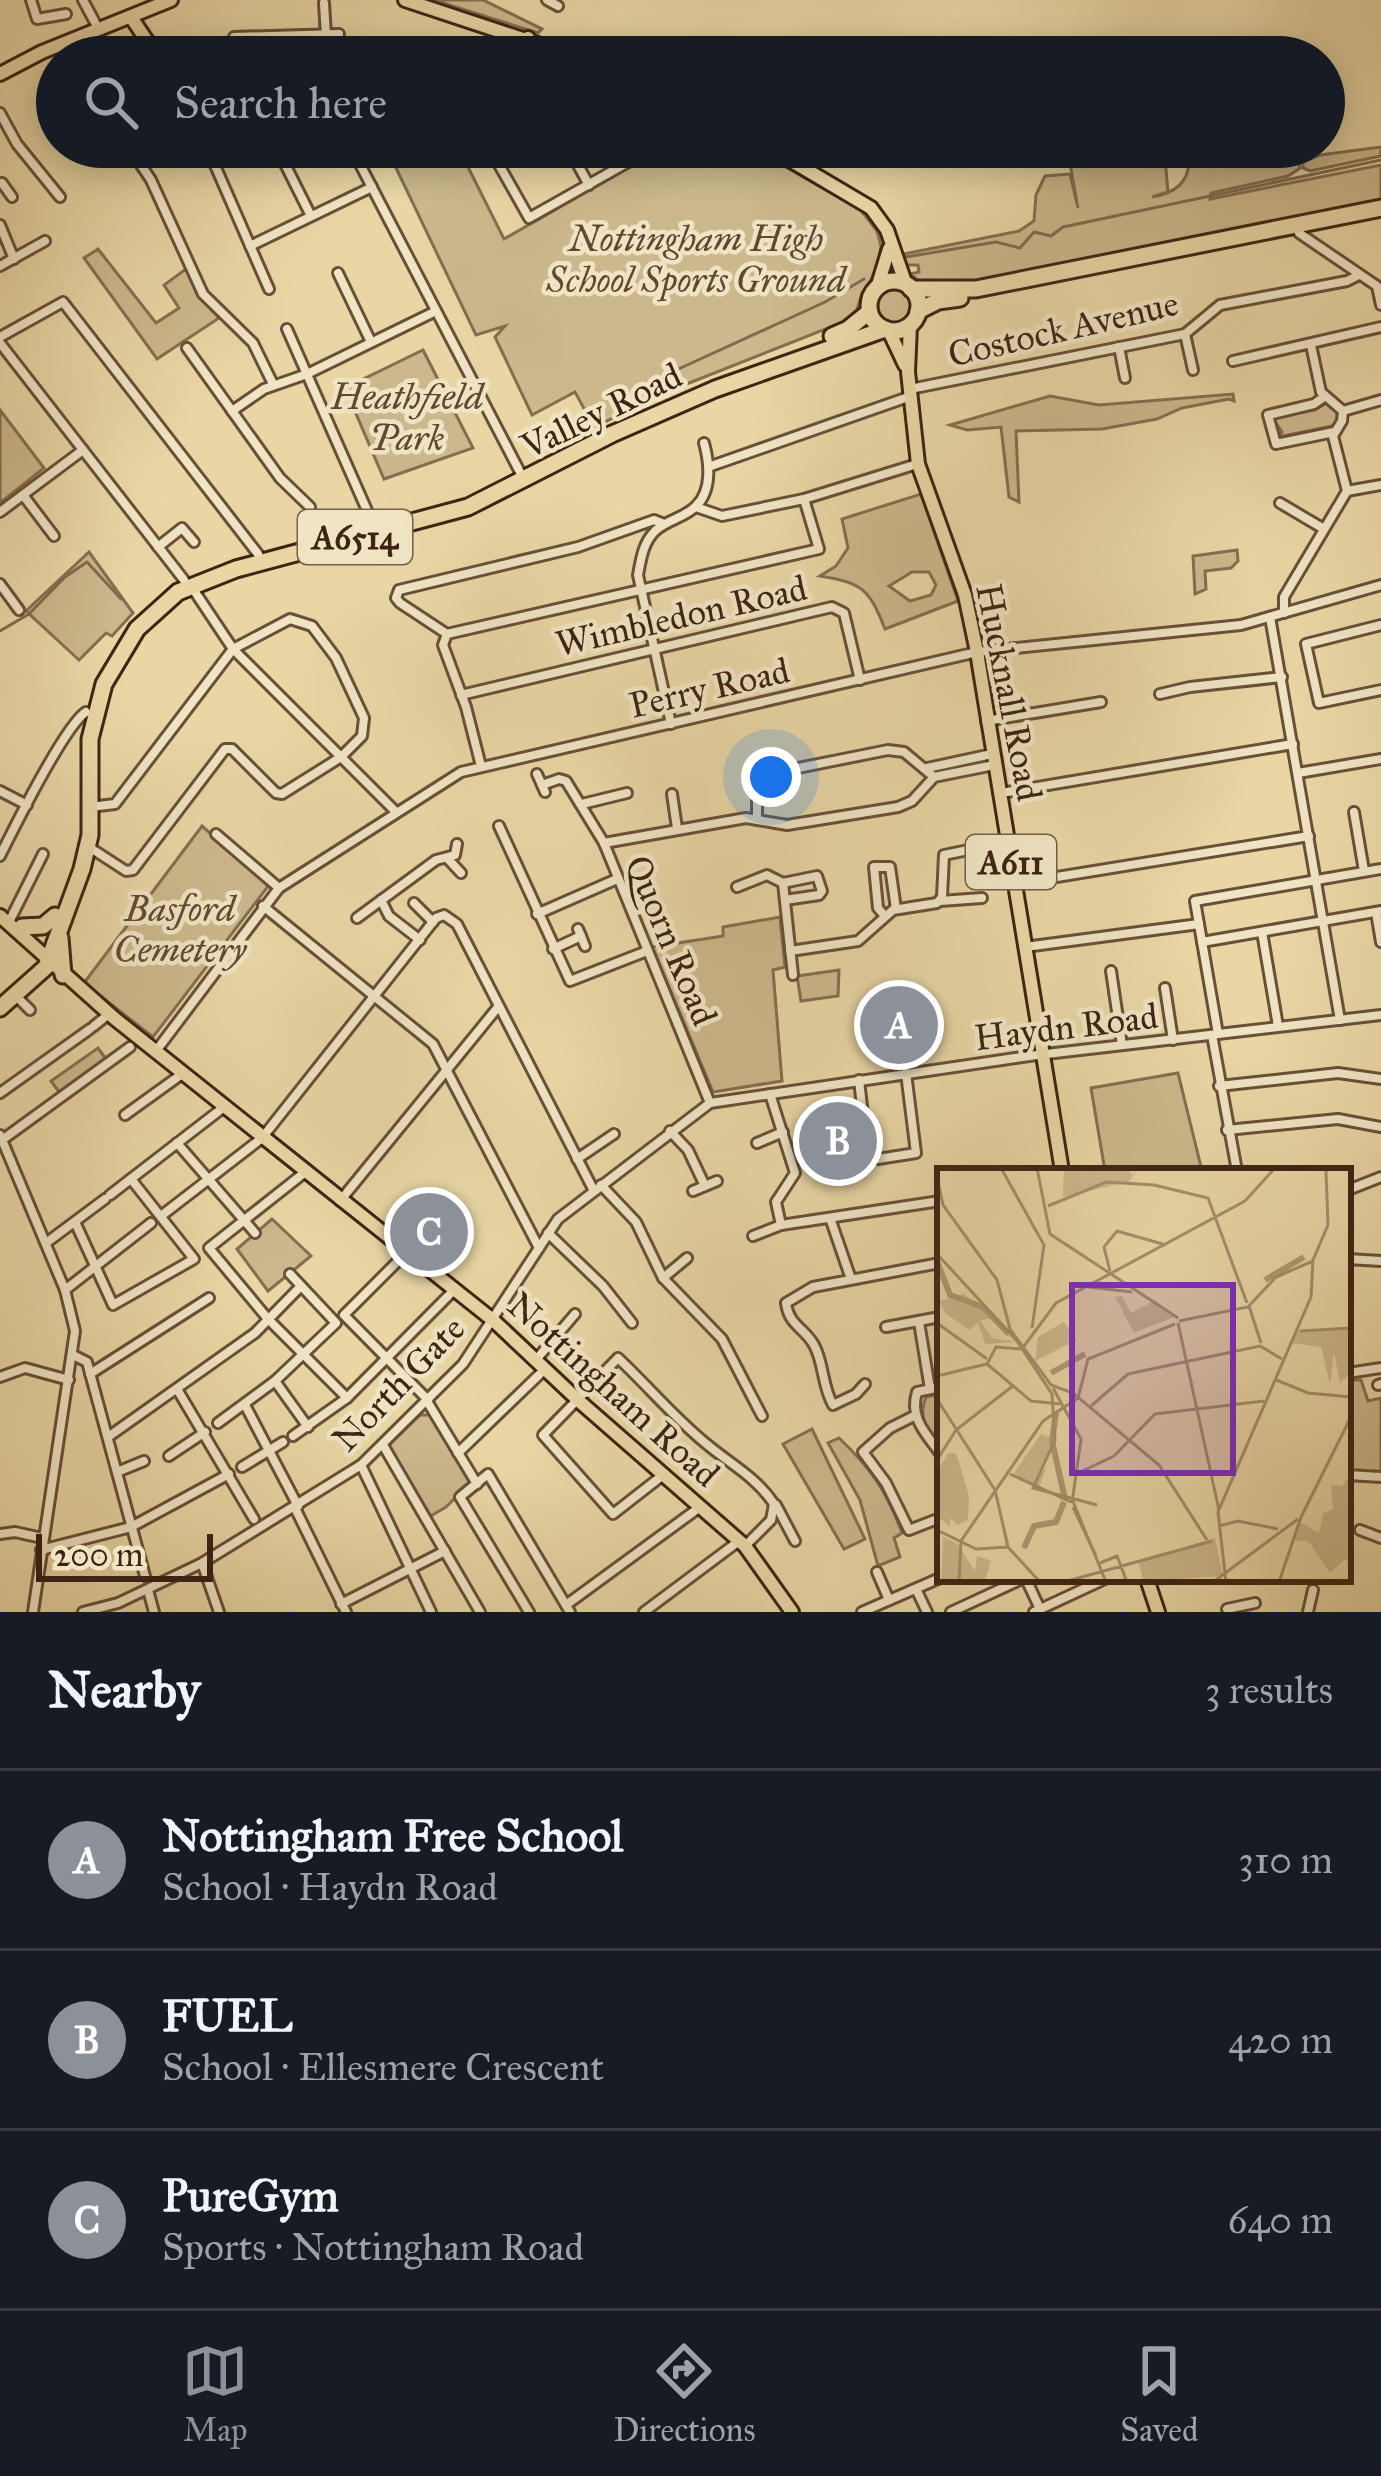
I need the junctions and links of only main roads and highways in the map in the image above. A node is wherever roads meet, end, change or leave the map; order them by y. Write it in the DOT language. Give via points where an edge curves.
graph roads {
  1 [pos="171,0"];
  2 [pos="405,0"];
  3 [pos="131,17"];
  4 [pos="89,36"];
  5 [pos="144,36"];
  6 [pos="522,36"];
  7 [pos="36,61"];
  8 [pos="0,74"];
  9 [pos="805,168"];
  10 [pos="1381,212"];
  11 [pos="1298,230"];
  12 [pos="890,242"];
  13 [pos="909,286"];
  14 [pos="877,288"];
  15 [pos="869,311"];
  16 [pos="914,318"];
  17 [pos="887,330"];
  18 [pos="908,372"];
  19 [pos="187,583"];
  20 [pos="11,923"];
  21 [pos="57,923"];
  22 [pos="46,958"];
  23 [pos="63,974"];
  24 [pos="8,996"];
  25 [pos="0,1008"];
  26 [pos="1062,1168"];
  27 [pos="792,1612"];
  1 -- 3 [label="main road"];
  2 -- 6 [label="main road"];
  3 -- 4 [label="main road"];
  3 -- 5 [label="main road"];
  7 -- 8 [label="main road"];
  9 -- 12 [label="main road" via="863,201"];
  10 -- 11 [label="highway"];
  11 -- 13 [label="highway" via="976,289"];
  11 -- 16 [label="highway" via="944,300"];
  12 -- 13 [label="main road"];
  12 -- 14 [label="main road"];
  13 -- 14 [label="highway" via="891,281"];
  13 -- 16 [label="highway"];
  14 -- 15 [label="highway"];
  15 -- 17 [label="highway"];
  15 -- 19 [label="highway, Valley Road / A6514" via="848,329 678,395 452,503 258,554"];
  16 -- 17 [label="highway"];
  16 -- 18 [label="main road, Hucknall Road / A611"];
  17 -- 18 [label="main road, Hucknall Road / A611"];
  17 -- 19 [label="highway, Valley Road / A6514" via="715,389 468,507"];
  18 -- 26 [label="main road, Hucknall Road / A611" via="918,464 976,652"];
  19 -- 21 [label="highway, Valley Road / A6514" via="111,667 97,701 88,846"];
  19 -- 21 [label="highway, Valley Road / A6514" via="124,633 72,740 82,844"];
  20 -- 21 [label="highway"];
  20 -- 22 [label="main road, Nottingham Road"];
  21 -- 22 [label="highway, Valley Road / A6514"];
  21 -- 23 [label="highway"];
  22 -- 23 [label="main road, Nottingham Road"];
  22 -- 24 [label="highway, Valley Road / A6514"];
  23 -- 27 [label="main road, Nottingham Road" via="494,1321 742,1543"];
  24 -- 25 [label="highway, Valley Road / A6514"];
}
